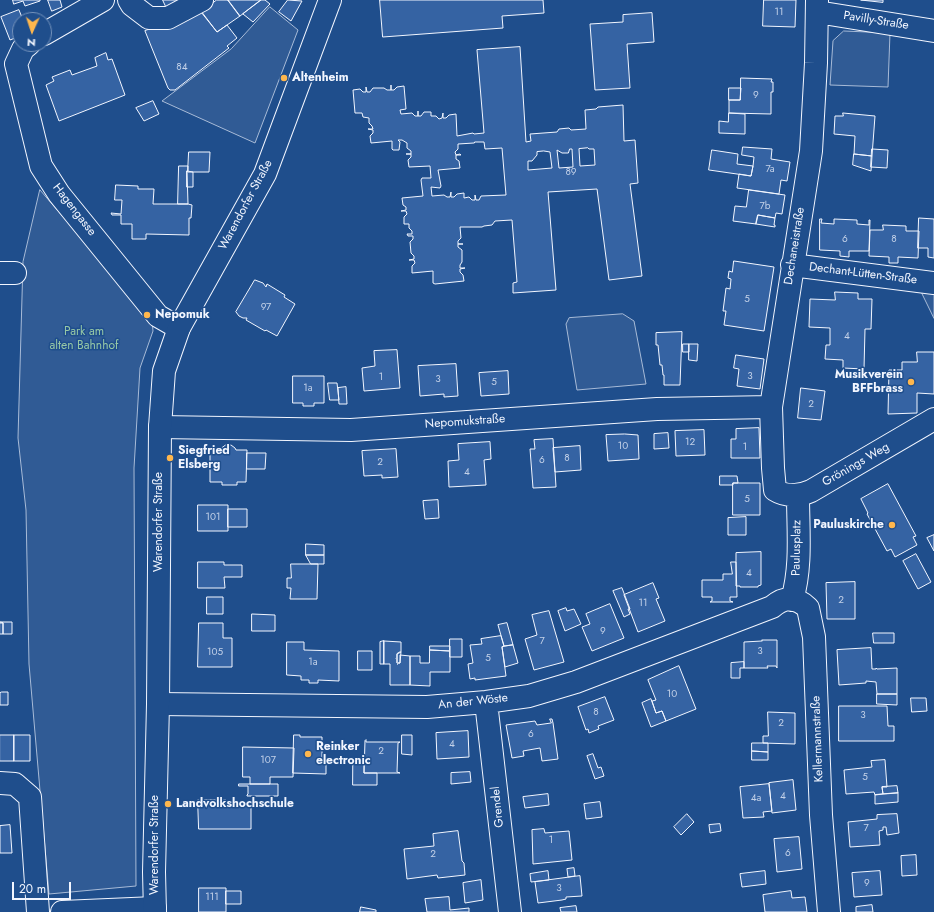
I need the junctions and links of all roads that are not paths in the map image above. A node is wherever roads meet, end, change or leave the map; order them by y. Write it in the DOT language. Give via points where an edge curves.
graph roads {
  1 [pos="103,0"];
  2 [pos="129,0"];
  3 [pos="202,0"];
  4 [pos="330,0"];
  5 [pos="817,6"];
  6 [pos="52,29"];
  7 [pos="934,31"];
  8 [pos="20,52"];
  9 [pos="8,66"];
  10 [pos="792,265"];
  11 [pos="934,283"];
  12 [pos="179,328"];
  13 [pos="771,407"];
  14 [pos="160,427"];
  15 [pos="930,427"];
  16 [pos="798,495"];
  17 [pos="782,603"];
  18 [pos="486,702"];
  19 [pos="158,704"];
  20 [pos="0,783"];
  21 [pos="155,910"];
  22 [pos="38,912"];
  23 [pos="62,912"];
  24 [pos="510,912"];
  25 [pos="829,912"];
  1 -- 6 [label="street"];
  2 -- 3 [label="street" via="149,18 168,18"];
  4 -- 12 [label="street, Warendorfer Straße" via="265,174"];
  5 -- 7 [label="street, Pavilly-Straße"];
  5 -- 10 [label="street, Dechaneistraße" via="811,151"];
  8 -- 9 [label="street"];
  9 -- 12 [label="street, Hagengasse" via="41,166 59,194 158,316"];
  10 -- 11 [label="street, Dechant-Lütten-Straße"];
  10 -- 13 [label="street, Dechaneistraße"];
  12 -- 14 [label="street, Warendorfer Straße" via="164,371"];
  13 -- 14 [label="street, Nepomukstraße" via="657,409 351,430"];
  13 -- 16 [label="street, Dechaneistraße" via="775,490"];
  14 -- 19 [label="street, Warendorfer Straße"];
  15 -- 16 [label="street, Grönings Weg" via="811,491"];
  16 -- 17 [label="street, Paulusplatz" via="799,554 796,588"];
  17 -- 18 [label="street, An der Wöste" via="576,682 529,696"];
  17 -- 25 [label="street, Kellermannstraße" via="803,603 808,608 814,637 821,815"];
  18 -- 19 [label="street, An der Wöste" via="427,707"];
  18 -- 24 [label="street, Grendel"];
  19 -- 21 [label="street, Warendorfer Straße" via="154,834"];
  20 -- 22 [label="street" via="15,784 30,797"];
  21 -- 23 [label="street"];
}
